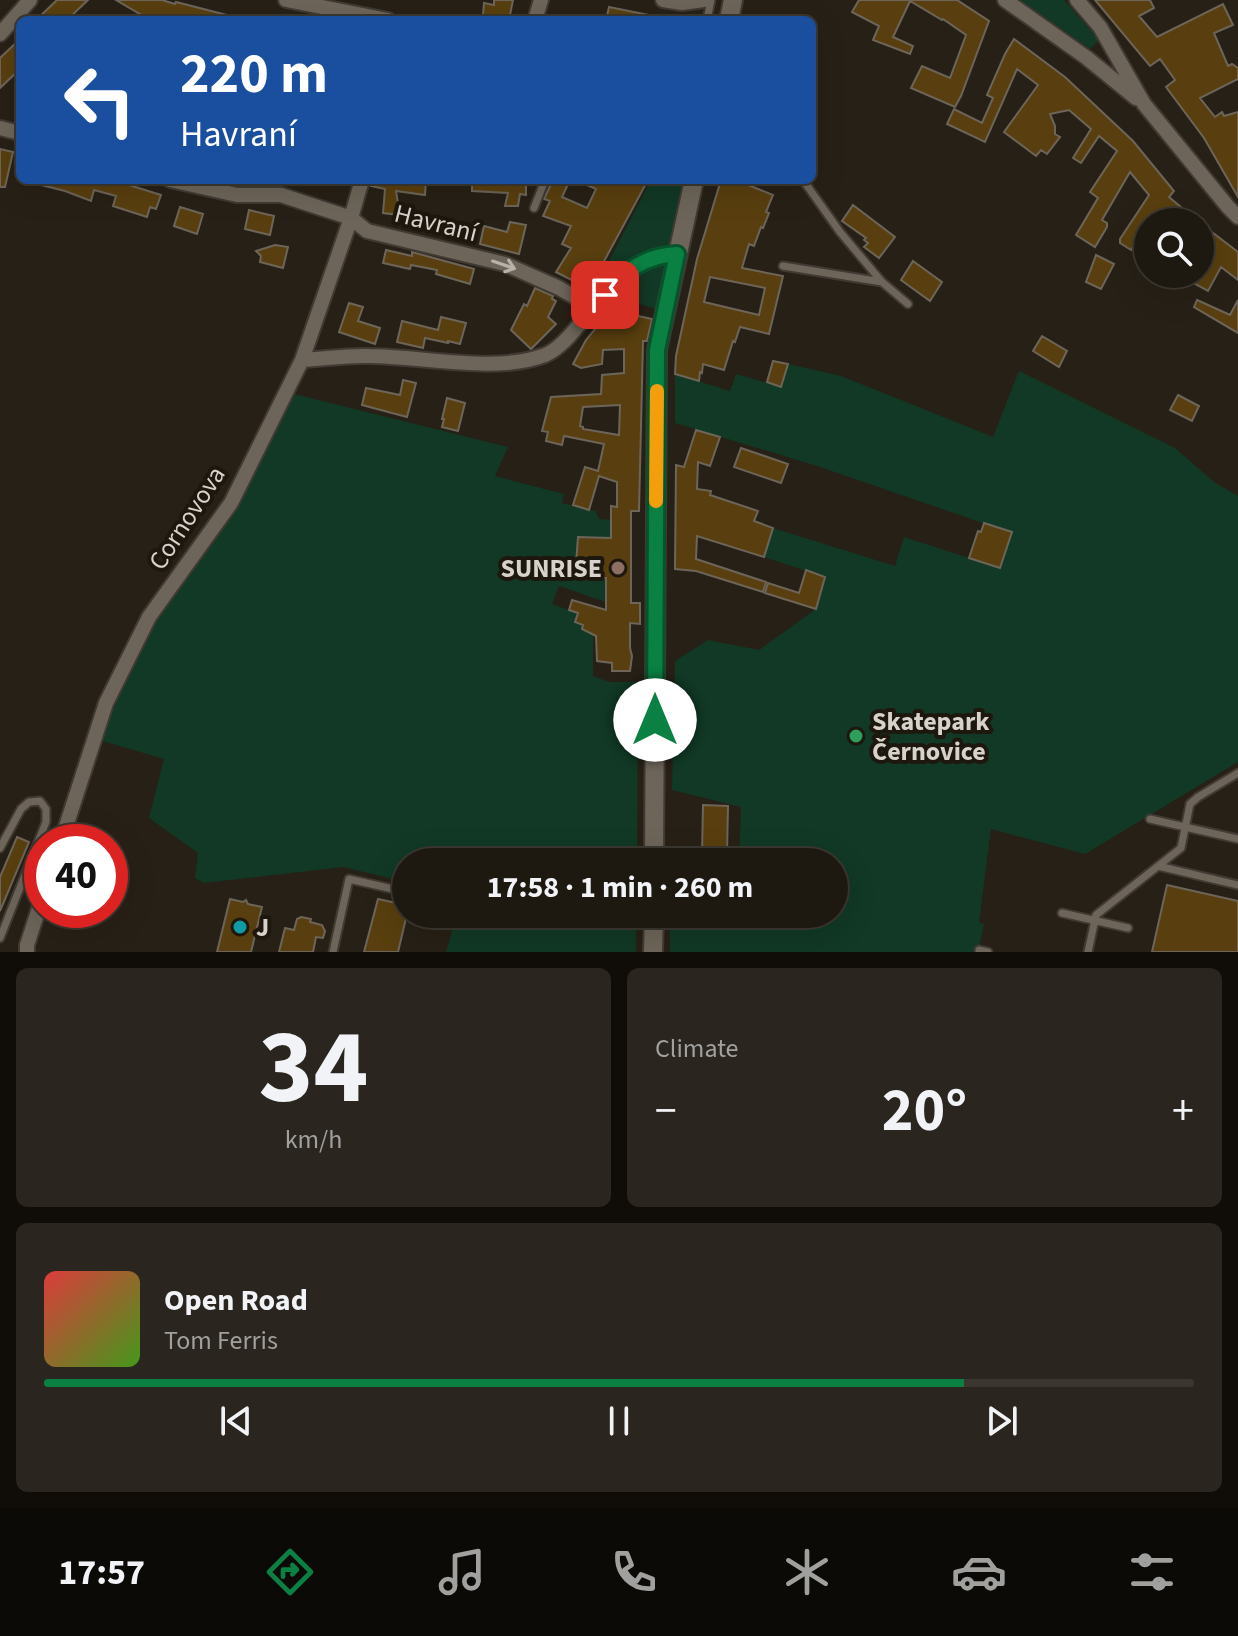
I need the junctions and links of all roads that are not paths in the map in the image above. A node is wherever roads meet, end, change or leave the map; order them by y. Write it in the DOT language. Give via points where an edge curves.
graph roads {
  1 [pos="30,0"];
  2 [pos="286,0"];
  3 [pos="663,0"];
  4 [pos="704,0"];
  5 [pos="1005,0"];
  6 [pos="1077,0"];
  7 [pos="368,16"];
  8 [pos="0,34"];
  9 [pos="1144,104"];
  10 [pos="188,184"];
  11 [pos="361,184"];
  12 [pos="543,184"];
  13 [pos="693,184"];
  14 [pos="806,184"];
  15 [pos="534,208"];
  16 [pos="1238,217"];
  17 [pos="351,218"];
  18 [pos="677,254"];
  19 [pos="783,266"];
  20 [pos="882,282"];
  21 [pos="908,304"];
  22 [pos="594,308"];
  23 [pos="302,360"];
  24 [pos="1238,773"];
  25 [pos="1150,819"];
  26 [pos="67,824"];
  27 [pos="1185,827"];
  28 [pos="1238,839"];
  29 [pos="0,848"];
  30 [pos="654,848"];
  31 [pos="1158,866"];
  32 [pos="1238,885"];
  33 [pos="392,889"];
  34 [pos="1062,913"];
  35 [pos="1094,920"];
  36 [pos="33,928"];
  37 [pos="654,928"];
  38 [pos="1128,928"];
  39 [pos="0,938"];
  40 [pos="979,950"];
  41 [pos="27,952"];
  42 [pos="333,952"];
  43 [pos="653,952"];
  44 [pos="988,952"];
  45 [pos="1088,952"];
  1 -- 8 [label="street"];
  2 -- 7 [label="street"];
  3 -- 4 [label="street"];
  5 -- 9 [label="street"];
  6 -- 9 [label="street" via="1100,27"];
  9 -- 16 [label="street"];
  10 -- 17 [label="street, Havraní" via="237,195 281,195"];
  11 -- 17 [label="street, Cornovova"];
  12 -- 15 [label="lane"];
  13 -- 18 [label="street"];
  14 -- 20 [label="lane"];
  17 -- 22 [label="street, Havraní, one-way" via="367,231 505,264"];
  17 -- 23 [label="street, Cornovova"];
  18 -- 22 [label="street" via="649,259 627,272"];
  18 -- 30 [label="street" via="657,350"];
  19 -- 20 [label="lane"];
  20 -- 21 [label="lane"];
  22 -- 23 [label="street" via="547,354 521,361 480,364 368,356"];
  23 -- 26 [label="street, Cornovova" via="231,503 149,617 106,703"];
  24 -- 27 [label="lane" via="1190,804"];
  25 -- 27 [label="lane"];
  27 -- 28 [label="lane"];
  27 -- 31 [label="lane" via="1181,848"];
  29 -- 39 [label="lane" via="21,809 40,801 46,822"];
  31 -- 32 [label="lane"];
  31 -- 35 [label="lane"];
  33 -- 42 [label="lane" via="349,879"];
  34 -- 35 [label="lane"];
  35 -- 38 [label="lane"];
  35 -- 45 [label="lane"];
  36 -- 41 [label="street"];
  37 -- 43 [label="street"];
  40 -- 44 [label="lane"];
}
